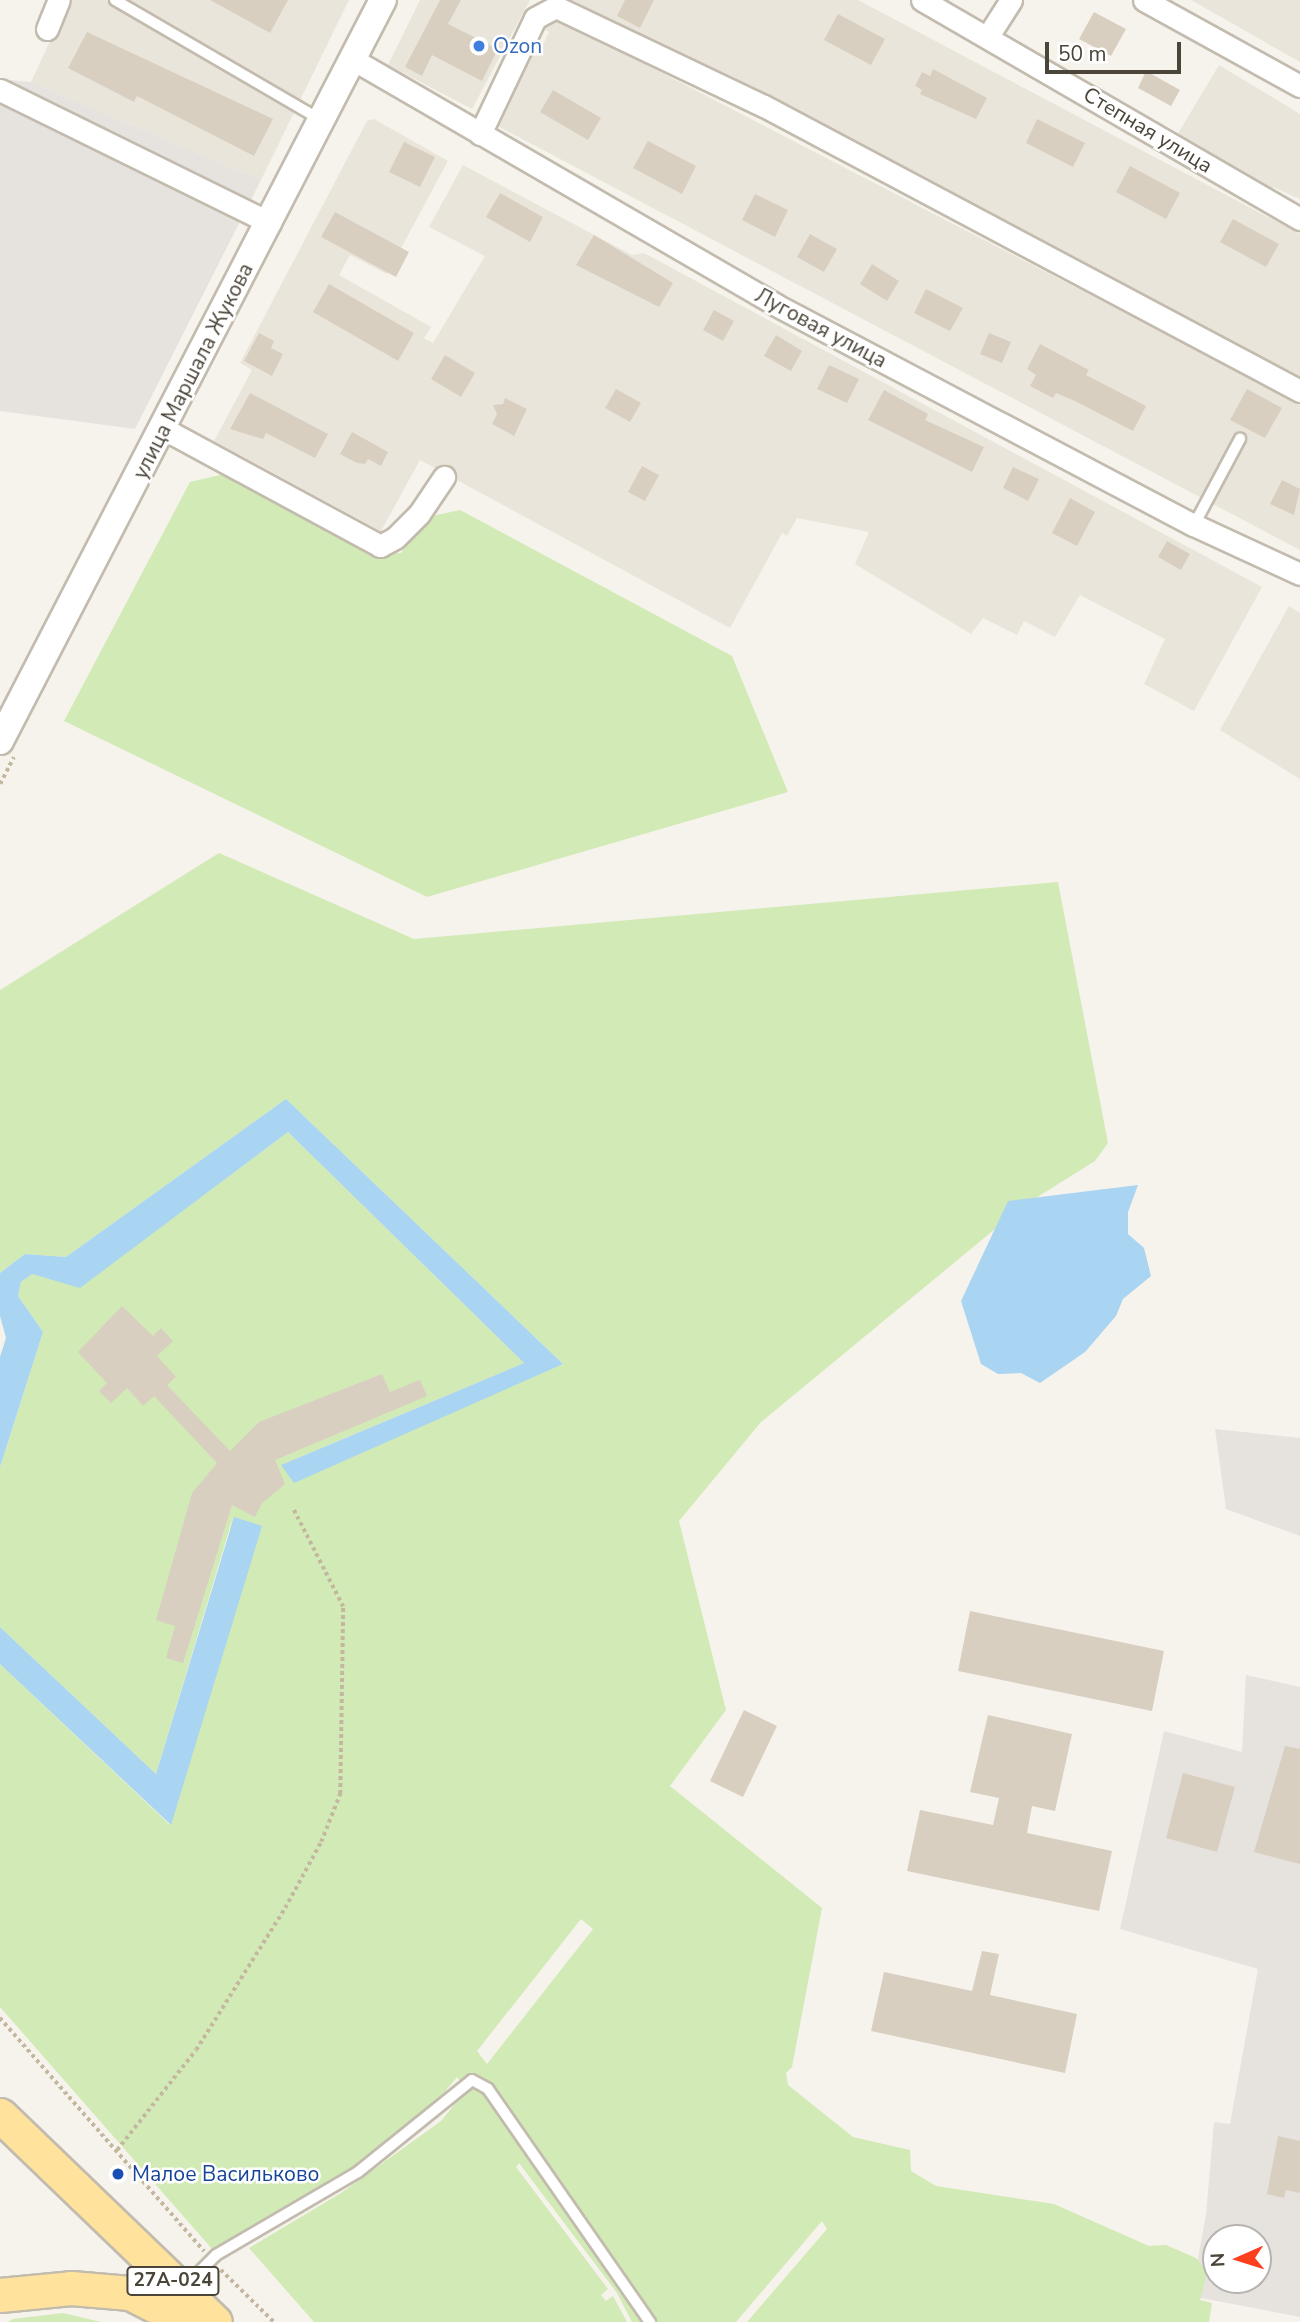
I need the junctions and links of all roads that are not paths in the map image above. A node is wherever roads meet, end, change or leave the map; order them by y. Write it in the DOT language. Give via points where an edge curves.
graph roads {
  1 [pos="59,0"];
  2 [pos="115,0"];
  3 [pos="383,0"];
  4 [pos="922,0"];
  5 [pos="1011,0"];
  6 [pos="1144,0"];
  7 [pos="47,29"];
  8 [pos="988,36"];
  9 [pos="354,60"];
  10 [pos="1300,86"];
  11 [pos="0,90"];
  12 [pos="323,121"];
  13 [pos="480,134"];
  14 [pos="1300,219"];
  15 [pos="270,223"];
  16 [pos="1300,391"];
  17 [pos="164,429"];
  18 [pos="1240,439"];
  19 [pos="444,477"];
  20 [pos="1194,525"];
  21 [pos="1300,574"];
  22 [pos="0,741"];
  23 [pos="0,2115"];
  24 [pos="181,2290"];
  25 [pos="0,2295"];
  26 [pos="187,2322"];
  27 [pos="215,2322"];
  28 [pos="650,2322"];
  1 -- 7 [label="street"];
  2 -- 12 [label="lane"];
  3 -- 9 [label="street, улица Маршала Жукова"];
  4 -- 8 [label="street, Степная улица"];
  5 -- 8 [label="street"];
  6 -- 10 [label="street"];
  8 -- 14 [label="street, Степная улица"];
  9 -- 12 [label="street, улица Маршала Жукова"];
  9 -- 13 [label="street, Луговая улица"];
  11 -- 15 [label="street"];
  12 -- 15 [label="street, улица Маршала Жукова"];
  13 -- 16 [label="street" via="536,18 556,8 764,106"];
  13 -- 20 [label="street, Луговая улица" via="776,305"];
  15 -- 17 [label="street, улица Маршала Жукова"];
  17 -- 19 [label="street" via="380,545 395,538 419,514"];
  17 -- 22 [label="street, улица Маршала Жукова"];
  18 -- 20 [label="lane"];
  20 -- 21 [label="street, Луговая улица"];
  23 -- 24 [label="main road, 27А-024"];
  24 -- 27 [label="main road, 27А-024"];
  24 -- 28 [label="lane" via="216,2255 358,2172 472,2080 488,2089"];
  25 -- 26 [label="main road" via="71,2288 130,2293"];
}
